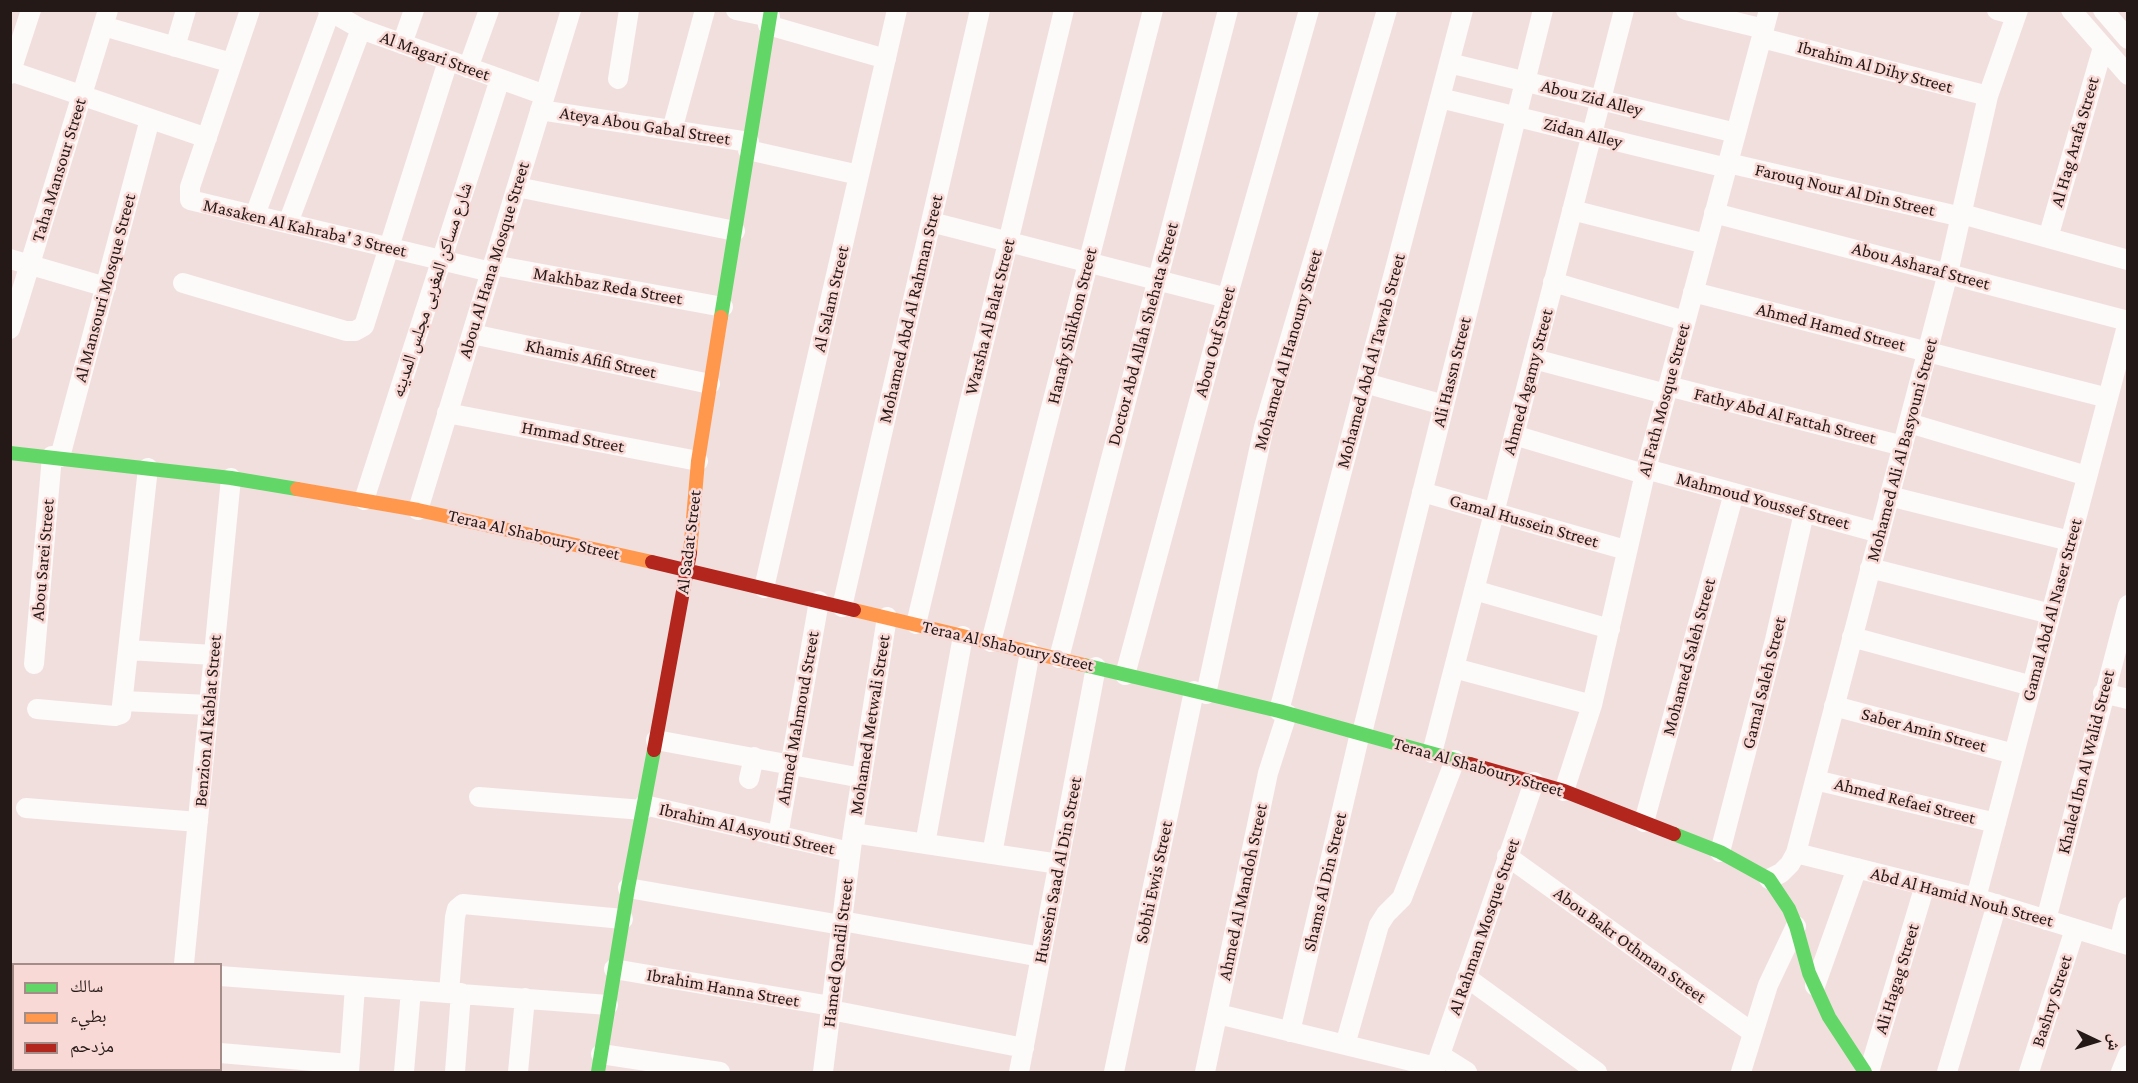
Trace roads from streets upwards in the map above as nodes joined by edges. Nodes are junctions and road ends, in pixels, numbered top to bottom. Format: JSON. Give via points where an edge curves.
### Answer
{"nodes":[{"id":1,"x":31,"y":10,"type":"edge"},
{"id":2,"x":186,"y":10,"type":"edge"},
{"id":3,"x":250,"y":10,"type":"edge"},
{"id":4,"x":414,"y":10,"type":"edge"},
{"id":5,"x":489,"y":10,"type":"edge"},
{"id":6,"x":571,"y":10,"type":"edge"},
{"id":7,"x":629,"y":10,"type":"edge"},
{"id":8,"x":705,"y":10,"type":"edge"},
{"id":9,"x":736,"y":10,"type":"edge"},
{"id":10,"x":897,"y":10,"type":"edge"},
{"id":11,"x":980,"y":10,"type":"edge"},
{"id":12,"x":1064,"y":10,"type":"edge"},
{"id":13,"x":1153,"y":10,"type":"edge"},
{"id":14,"x":1228,"y":10,"type":"edge"},
{"id":15,"x":1309,"y":10,"type":"edge"},
{"id":16,"x":1387,"y":10,"type":"edge"},
{"id":17,"x":1463,"y":10,"type":"edge"},
{"id":18,"x":1543,"y":10,"type":"edge"},
{"id":19,"x":1624,"y":10,"type":"edge"},
{"id":20,"x":1686,"y":10,"type":"edge"},
{"id":21,"x":1997,"y":10,"type":"edge"},
{"id":22,"x":2072,"y":10,"type":"edge"},
{"id":23,"x":2103,"y":10,"type":"edge"},
{"id":24,"x":335,"y":12,"type":"edge"},
{"id":25,"x":2017,"y":13,"type":"edge"},
{"id":26,"x":105,"y":18,"type":"edge"},
{"id":27,"x":770,"y":18,"type":"edge"},
{"id":28,"x":1765,"y":26,"type":"edge"},
{"id":29,"x":361,"y":29,"type":"junction"},
{"id":30,"x":2127,"y":39,"type":"edge"},
{"id":31,"x":402,"y":44,"type":"junction"},
{"id":32,"x":175,"y":47,"type":"junction"},
{"id":33,"x":2103,"y":47,"type":"junction"},
{"id":34,"x":886,"y":59,"type":"junction"},
{"id":35,"x":448,"y":61,"type":"junction"},
{"id":36,"x":232,"y":63,"type":"junction"},
{"id":37,"x":1449,"y":63,"type":"junction"},
{"id":38,"x":468,"y":68,"type":"junction"},
{"id":39,"x":11,"y":72,"type":"edge"},
{"id":40,"x":2127,"y":75,"type":"edge"},
{"id":41,"x":500,"y":79,"type":"junction"},
{"id":42,"x":618,"y":79,"type":"dead end"},
{"id":43,"x":1524,"y":82,"type":"junction"},
{"id":44,"x":82,"y":95,"type":"junction"},
{"id":45,"x":1988,"y":96,"type":"junction"},
{"id":46,"x":1440,"y":98,"type":"junction"},
{"id":47,"x":1601,"y":100,"type":"junction"},
{"id":48,"x":543,"y":103,"type":"junction"},
{"id":49,"x":1516,"y":117,"type":"junction"},
{"id":50,"x":150,"y":119,"type":"junction"},
{"id":51,"x":672,"y":130,"type":"junction"},
{"id":52,"x":1736,"y":133,"type":"junction"},
{"id":53,"x":1591,"y":135,"type":"junction"},
{"id":54,"x":207,"y":138,"type":"junction"},
{"id":55,"x":749,"y":146,"type":"junction"},
{"id":56,"x":1727,"y":165,"type":"junction"},
{"id":57,"x":859,"y":176,"type":"junction"},
{"id":58,"x":517,"y":187,"type":"junction"},
{"id":59,"x":1572,"y":210,"type":"junction"},
{"id":60,"x":1714,"y":213,"type":"junction"},
{"id":61,"x":255,"y":215,"type":"junction"},
{"id":62,"x":1962,"y":216,"type":"junction"},
{"id":63,"x":931,"y":222,"type":"junction"},
{"id":64,"x":288,"y":224,"type":"junction"},
{"id":65,"x":735,"y":231,"type":"junction"},
{"id":66,"x":2048,"y":238,"type":"junction"},
{"id":67,"x":1008,"y":242,"type":"junction"},
{"id":68,"x":1706,"y":244,"type":"junction"},
{"id":69,"x":389,"y":248,"type":"junction"},
{"id":70,"x":10,"y":259,"type":"edge"},
{"id":71,"x":442,"y":260,"type":"junction"},
{"id":72,"x":2127,"y":260,"type":"edge"},
{"id":73,"x":1089,"y":263,"type":"junction"},
{"id":74,"x":30,"y":265,"type":"junction"},
{"id":75,"x":492,"y":268,"type":"junction"},
{"id":76,"x":1948,"y":273,"type":"junction"},
{"id":77,"x":1156,"y":280,"type":"junction"},
{"id":78,"x":1553,"y":282,"type":"junction"},
{"id":79,"x":183,"y":283,"type":"dead end"},
{"id":80,"x":106,"y":287,"type":"junction"},
{"id":81,"x":1693,"y":292,"type":"junction"},
{"id":82,"x":1227,"y":298,"type":"junction"},
{"id":83,"x":723,"y":307,"type":"junction"},
{"id":84,"x":1685,"y":321,"type":"junction"},
{"id":85,"x":2127,"y":321,"type":"edge"},
{"id":86,"x":10,"y":329,"type":"edge"},
{"id":87,"x":472,"y":334,"type":"junction"},
{"id":88,"x":1928,"y":352,"type":"junction"},
{"id":89,"x":1534,"y":359,"type":"junction"},
{"id":90,"x":1365,"y":383,"type":"junction"},
{"id":91,"x":710,"y":384,"type":"junction"},
{"id":92,"x":1667,"y":390,"type":"junction"},
{"id":93,"x":2108,"y":398,"type":"junction"},
{"id":94,"x":1444,"y":405,"type":"junction"},
{"id":95,"x":447,"y":413,"type":"junction"},
{"id":96,"x":1909,"y":423,"type":"junction"},
{"id":97,"x":1514,"y":435,"type":"junction"},
{"id":98,"x":1903,"y":446,"type":"junction"},
{"id":99,"x":10,"y":453,"type":"edge"},
{"id":100,"x":56,"y":457,"type":"junction"},
{"id":101,"x":698,"y":461,"type":"junction"},
{"id":102,"x":148,"y":468,"type":"junction"},
{"id":103,"x":1645,"y":471,"type":"junction"},
{"id":104,"x":2087,"y":476,"type":"junction"},
{"id":105,"x":231,"y":478,"type":"junction"},
{"id":106,"x":1422,"y":492,"type":"junction"},
{"id":107,"x":1734,"y":493,"type":"junction"},
{"id":108,"x":1889,"y":496,"type":"junction"},
{"id":109,"x":364,"y":500,"type":"junction"},
{"id":110,"x":418,"y":510,"type":"junction"},
{"id":111,"x":1494,"y":512,"type":"junction"},
{"id":112,"x":1804,"y":513,"type":"junction"},
{"id":113,"x":1880,"y":533,"type":"junction"},
{"id":114,"x":2070,"y":541,"type":"junction"},
{"id":115,"x":1626,"y":550,"type":"junction"},
{"id":116,"x":1870,"y":568,"type":"junction"},
{"id":117,"x":688,"y":570,"type":"junction"},
{"id":118,"x":764,"y":588,"type":"junction"},
{"id":119,"x":1474,"y":590,"type":"junction"},
{"id":120,"x":819,"y":601,"type":"junction"},
{"id":121,"x":2127,"y":605,"type":"edge"},
{"id":122,"x":842,"y":607,"type":"junction"},
{"id":123,"x":2051,"y":614,"type":"junction"},
{"id":124,"x":887,"y":617,"type":"junction"},
{"id":125,"x":916,"y":624,"type":"junction"},
{"id":126,"x":1610,"y":629,"type":"junction"},
{"id":127,"x":963,"y":636,"type":"junction"},
{"id":128,"x":1852,"y":637,"type":"junction"},
{"id":129,"x":991,"y":642,"type":"junction"},
{"id":130,"x":128,"y":650,"type":"junction"},
{"id":131,"x":1030,"y":652,"type":"junction"},
{"id":132,"x":214,"y":655,"type":"junction"},
{"id":133,"x":1059,"y":658,"type":"junction"},
{"id":134,"x":34,"y":664,"type":"dead end"},
{"id":135,"x":1096,"y":667,"type":"junction"},
{"id":136,"x":1454,"y":668,"type":"junction"},
{"id":137,"x":1125,"y":675,"type":"junction"},
{"id":138,"x":2032,"y":686,"type":"junction"},
{"id":139,"x":1200,"y":692,"type":"junction"},
{"id":140,"x":2103,"y":693,"type":"junction"},
{"id":141,"x":2127,"y":699,"type":"edge"},
{"id":142,"x":123,"y":701,"type":"junction"},
{"id":143,"x":209,"y":705,"type":"junction"},
{"id":144,"x":1592,"y":705,"type":"junction"},
{"id":145,"x":1834,"y":706,"type":"junction"},
{"id":146,"x":37,"y":709,"type":"dead end"},
{"id":147,"x":1283,"y":713,"type":"junction"},
{"id":148,"x":1361,"y":733,"type":"junction"},
{"id":149,"x":656,"y":740,"type":"junction"},
{"id":150,"x":1432,"y":753,"type":"junction"},
{"id":151,"x":2014,"y":754,"type":"junction"},
{"id":152,"x":754,"y":757,"type":"junction"},
{"id":153,"x":1455,"y":760,"type":"junction"},
{"id":154,"x":791,"y":764,"type":"junction"},
{"id":155,"x":862,"y":778,"type":"junction"},
{"id":156,"x":749,"y":779,"type":"dead end"},
{"id":157,"x":1815,"y":780,"type":"junction"},
{"id":158,"x":1534,"y":782,"type":"junction"},
{"id":159,"x":1564,"y":791,"type":"junction"},
{"id":160,"x":479,"y":797,"type":"dead end"},
{"id":161,"x":26,"y":808,"type":"dead end"},
{"id":162,"x":643,"y":808,"type":"junction"},
{"id":163,"x":198,"y":822,"type":"junction"},
{"id":164,"x":1644,"y":822,"type":"junction"},
{"id":165,"x":1996,"y":823,"type":"junction"},
{"id":166,"x":778,"y":836,"type":"junction"},
{"id":167,"x":852,"y":843,"type":"junction"},
{"id":168,"x":925,"y":844,"type":"junction"},
{"id":169,"x":1720,"y":852,"type":"junction"},
{"id":170,"x":1796,"y":853,"type":"junction"},
{"id":171,"x":992,"y":854,"type":"junction"},
{"id":172,"x":1507,"y":856,"type":"junction"},
{"id":173,"x":1059,"y":864,"type":"junction"},
{"id":174,"x":1857,"y":868,"type":"junction"},
{"id":175,"x":1769,"y":879,"type":"junction"},
{"id":176,"x":1925,"y":885,"type":"junction"},
{"id":177,"x":628,"y":888,"type":"junction"},
{"id":178,"x":1976,"y":898,"type":"junction"},
{"id":179,"x":1997,"y":904,"type":"junction"},
{"id":180,"x":2127,"y":907,"type":"edge"},
{"id":181,"x":623,"y":918,"type":"junction"},
{"id":182,"x":2046,"y":920,"type":"junction"},
{"id":183,"x":842,"y":923,"type":"junction"},
{"id":184,"x":1797,"y":926,"type":"junction"},
{"id":185,"x":2075,"y":929,"type":"junction"},
{"id":186,"x":2123,"y":944,"type":"edge"},
{"id":187,"x":1041,"y":957,"type":"junction"},
{"id":188,"x":184,"y":963,"type":"edge"},
{"id":189,"x":614,"y":969,"type":"junction"},
{"id":190,"x":222,"y":976,"type":"edge"},
{"id":191,"x":1466,"y":977,"type":"junction"},
{"id":192,"x":355,"y":986,"type":"junction"},
{"id":193,"x":1815,"y":986,"type":"junction"},
{"id":194,"x":411,"y":990,"type":"junction"},
{"id":195,"x":455,"y":993,"type":"junction"},
{"id":196,"x":525,"y":998,"type":"junction"},
{"id":197,"x":608,"y":1005,"type":"junction"},
{"id":198,"x":831,"y":1008,"type":"junction"},
{"id":199,"x":1218,"y":1014,"type":"junction"},
{"id":200,"x":1290,"y":1032,"type":"junction"},
{"id":201,"x":1753,"y":1033,"type":"junction"},
{"id":202,"x":1345,"y":1045,"type":"junction"},
{"id":203,"x":1024,"y":1048,"type":"junction"},
{"id":204,"x":222,"y":1054,"type":"edge"},
{"id":205,"x":2127,"y":1054,"type":"edge"},
{"id":206,"x":600,"y":1063,"type":"edge"},
{"id":207,"x":245,"y":1064,"type":"edge"},
{"id":208,"x":1437,"y":1065,"type":"edge"},
{"id":209,"x":299,"y":1066,"type":"edge"},
{"id":210,"x":349,"y":1068,"type":"edge"},
{"id":211,"x":1858,"y":1069,"type":"edge"},
{"id":212,"x":404,"y":1070,"type":"edge"},
{"id":213,"x":455,"y":1071,"type":"edge"},
{"id":214,"x":518,"y":1072,"type":"edge"},
{"id":215,"x":720,"y":1072,"type":"edge"},
{"id":216,"x":823,"y":1072,"type":"edge"},
{"id":217,"x":1019,"y":1072,"type":"edge"},
{"id":218,"x":1114,"y":1072,"type":"edge"},
{"id":219,"x":1205,"y":1072,"type":"edge"},
{"id":220,"x":1467,"y":1072,"type":"edge"},
{"id":221,"x":1597,"y":1072,"type":"edge"},
{"id":222,"x":1741,"y":1072,"type":"edge"},
{"id":223,"x":1947,"y":1072,"type":"edge"},
{"id":224,"x":2029,"y":1072,"type":"edge"},
{"id":225,"x":2121,"y":1072,"type":"edge"}],
"edges":[{"from":1,"to":39,"type":"street"},
{"from":2,"to":32,"type":"street"},
{"from":3,"to":36,"type":"street"},
{"from":4,"to":31,"type":"street"},
{"from":5,"to":38,"type":"street"},
{"from":6,"to":48,"type":"street","name":"Abou Al Hana Mosque Street"},
{"from":7,"to":42,"type":"street"},
{"from":8,"to":51,"type":"street"},
{"from":9,"to":27,"type":"street"},
{"from":10,"to":34,"type":"street","name":"Al Salam Street"},
{"from":11,"to":63,"type":"street","name":"Mohamed Abd Al Rahman Street"},
{"from":12,"to":67,"type":"street","name":"Warsha Al Balat Street"},
{"from":13,"to":73,"type":"street","name":"Hanafy Shikhon Street"},
{"from":14,"to":77,"type":"street","name":"Doctor Abd Allah Shehata Street"},
{"from":15,"to":82,"type":"street","name":"Abou Ouf Street"},
{"from":16,"to":139,"type":"street","name":"Mohamed Al Hanouny Street","via":[[1264,427]]},
{"from":17,"to":37,"type":"street","name":"Mohamed Abd Al Tawab Street"},
{"from":18,"to":43,"type":"street","name":"Ali Hassn Street"},
{"from":19,"to":47,"type":"street","name":"Ahmed Agamy Street"},
{"from":20,"to":28,"type":"street","name":"Ibrahim Al Dihy Street"},
{"from":21,"to":25,"type":"street"},
{"from":22,"to":33,"type":"street"},
{"from":23,"to":30,"type":"street"},
{"from":24,"to":29,"type":"street","name":"Al Magari Street"},
{"from":24,"to":61,"type":"street"},
{"from":25,"to":45,"type":"street","name":"Mohamed Ali Al Basyouni Street"},
{"from":26,"to":32,"type":"street"},
{"from":26,"to":44,"type":"street","name":"Taha Mansour Street"},
{"from":27,"to":34,"type":"street"},
{"from":27,"to":55,"type":"street","name":"Al Sadat Street"},
{"from":28,"to":45,"type":"street","name":"Ibrahim Al Dihy Street"},
{"from":28,"to":52,"type":"street","name":"Al Fath Mosque Street"},
{"from":29,"to":31,"type":"street","name":"Al Magari Street"},
{"from":29,"to":64,"type":"street"},
{"from":31,"to":35,"type":"street","name":"Al Magari Street"},
{"from":32,"to":36,"type":"street"},
{"from":33,"to":40,"type":"street"},
{"from":33,"to":66,"type":"street","name":"Al Hag Arafa Street"},
{"from":34,"to":57,"type":"street","name":"Al Salam Street"},
{"from":35,"to":38,"type":"street","name":"Al Magari Street"},
{"from":35,"to":69,"type":"street"},
{"from":36,"to":54,"type":"street"},
{"from":37,"to":43,"type":"street","name":"Abou Zid Alley"},
{"from":37,"to":46,"type":"street","name":"Mohamed Abd Al Tawab Street"},
{"from":38,"to":41,"type":"street","name":"Al Magari Street"},
{"from":39,"to":44,"type":"street"},
{"from":41,"to":48,"type":"street","name":"Al Magari Street"},
{"from":41,"to":71,"type":"street","name":"شارع مساكن المغربى مجلس المدينه"},
{"from":43,"to":47,"type":"street","name":"Abou Zid Alley"},
{"from":43,"to":49,"type":"street","name":"Ali Hassn Street"},
{"from":44,"to":50,"type":"street"},
{"from":44,"to":74,"type":"street","name":"Taha Mansour Street"},
{"from":45,"to":62,"type":"street","name":"Mohamed Ali Al Basyouni Street"},
{"from":46,"to":49,"type":"street","name":"Zidan Alley"},
{"from":46,"to":90,"type":"street","name":"Mohamed Abd Al Tawab Street"},
{"from":47,"to":52,"type":"street","name":"Abou Zid Alley"},
{"from":47,"to":53,"type":"street","name":"Ahmed Agamy Street"},
{"from":48,"to":51,"type":"street","name":"Ateya Abou Gabal Street"},
{"from":48,"to":58,"type":"street","name":"Abou Al Hana Mosque Street"},
{"from":49,"to":53,"type":"street","name":"Zidan Alley"},
{"from":49,"to":94,"type":"street","name":"Ali Hassn Street"},
{"from":50,"to":54,"type":"street"},
{"from":50,"to":80,"type":"street","name":"Al Mansouri Mosque Street"},
{"from":51,"to":55,"type":"street","name":"Ateya Abou Gabal Street"},
{"from":52,"to":56,"type":"street","name":"Al Fath Mosque Street"},
{"from":53,"to":56,"type":"street","name":"Zidan Alley"},
{"from":53,"to":59,"type":"street","name":"Ahmed Agamy Street"},
{"from":54,"to":61,"type":"street","name":"Masaken Al Kahraba' 3 Street","via":[[189,191],[190,200]]},
{"from":55,"to":57,"type":"street","name":"Ateya Abou Gabal Street"},
{"from":55,"to":65,"type":"street","name":"Al Sadat Street"},
{"from":56,"to":60,"type":"street","name":"Al Fath Mosque Street"},
{"from":56,"to":62,"type":"street","name":"Farouq Nour Al Din Street"},
{"from":57,"to":118,"type":"street","name":"Al Salam Street"},
{"from":58,"to":65,"type":"street"},
{"from":58,"to":75,"type":"street","name":"Abou Al Hana Mosque Street"},
{"from":59,"to":68,"type":"street"},
{"from":59,"to":78,"type":"street","name":"Ahmed Agamy Street"},
{"from":60,"to":68,"type":"street","name":"Al Fath Mosque Street"},
{"from":60,"to":76,"type":"street","name":"Abou Asharaf Street"},
{"from":61,"to":64,"type":"street","name":"Masaken Al Kahraba' 3 Street"},
{"from":62,"to":66,"type":"street","name":"Farouq Nour Al Din Street"},
{"from":62,"to":76,"type":"street","name":"Mohamed Ali Al Basyouni Street"},
{"from":63,"to":67,"type":"street"},
{"from":63,"to":122,"type":"street","name":"Mohamed Abd Al Rahman Street"},
{"from":64,"to":69,"type":"street","name":"Masaken Al Kahraba' 3 Street"},
{"from":65,"to":83,"type":"street","name":"Al Sadat Street"},
{"from":66,"to":72,"type":"street","name":"Farouq Nour Al Din Street"},
{"from":67,"to":73,"type":"street"},
{"from":67,"to":125,"type":"street","name":"Warsha Al Balat Street"},
{"from":68,"to":81,"type":"street","name":"Al Fath Mosque Street"},
{"from":69,"to":71,"type":"street","name":"Masaken Al Kahraba' 3 Street"},
{"from":69,"to":79,"type":"street","via":[[364,326],[356,331]]},
{"from":70,"to":74,"type":"street"},
{"from":71,"to":75,"type":"street","name":"Masaken Al Kahraba' 3 Street"},
{"from":71,"to":109,"type":"street","name":"شارع مساكن المغربى مجلس المدينه"},
{"from":73,"to":77,"type":"street"},
{"from":73,"to":129,"type":"street","name":"Hanafy Shikhon Street"},
{"from":74,"to":80,"type":"street"},
{"from":74,"to":86,"type":"street","name":"Taha Mansour Street"},
{"from":75,"to":83,"type":"street","name":"Makhbaz Reda Street"},
{"from":75,"to":87,"type":"street","name":"Abou Al Hana Mosque Street"},
{"from":76,"to":85,"type":"street","name":"Abou Asharaf Street"},
{"from":76,"to":88,"type":"street","name":"Mohamed Ali Al Basyouni Street"},
{"from":77,"to":82,"type":"street"},
{"from":77,"to":133,"type":"street","name":"Doctor Abd Allah Shehata Street"},
{"from":78,"to":84,"type":"street"},
{"from":78,"to":89,"type":"street","name":"Ahmed Agamy Street"},
{"from":80,"to":100,"type":"street","name":"Al Mansouri Mosque Street"},
{"from":81,"to":84,"type":"street","name":"Al Fath Mosque Street"},
{"from":81,"to":88,"type":"street","name":"Ahmed Hamed Street"},
{"from":82,"to":137,"type":"street","name":"Abou Ouf Street"},
{"from":83,"to":91,"type":"street","name":"Al Sadat Street"},
{"from":84,"to":92,"type":"street","name":"Al Fath Mosque Street"},
{"from":85,"to":93,"type":"street","name":"Gamal Abd Al Naser Street"},
{"from":87,"to":91,"type":"street","name":"Khamis Afifi Street"},
{"from":87,"to":95,"type":"street","name":"Abou Al Hana Mosque Street"},
{"from":88,"to":93,"type":"street","name":"Ahmed Hamed Street"},
{"from":88,"to":96,"type":"street","name":"Mohamed Ali Al Basyouni Street"},
{"from":89,"to":92,"type":"street","name":"Fathy Abd Al Fattah Street"},
{"from":89,"to":97,"type":"street","name":"Ahmed Agamy Street"},
{"from":90,"to":94,"type":"street"},
{"from":90,"to":147,"type":"street","name":"Mohamed Abd Al Tawab Street"},
{"from":91,"to":101,"type":"street","name":"Al Sadat Street"},
{"from":92,"to":98,"type":"street","name":"Fathy Abd Al Fattah Street"},
{"from":92,"to":103,"type":"street","name":"Al Fath Mosque Street"},
{"from":93,"to":104,"type":"street","name":"Gamal Abd Al Naser Street"},
{"from":94,"to":106,"type":"street","name":"Ali Hassn Street"},
{"from":95,"to":101,"type":"street","name":"Hmmad Street"},
{"from":95,"to":110,"type":"street","name":"Abou Al Hana Mosque Street"},
{"from":96,"to":98,"type":"street","name":"Mohamed Ali Al Basyouni Street"},
{"from":96,"to":104,"type":"street"},
{"from":97,"to":103,"type":"street","name":"Mahmoud Youssef Street"},
{"from":97,"to":111,"type":"street","name":"Ahmed Agamy Street"},
{"from":98,"to":108,"type":"street","name":"Mohamed Ali Al Basyouni Street"},
{"from":99,"to":100,"type":"street","name":"Teraa Al Shaboury Street"},
{"from":100,"to":102,"type":"street","name":"Teraa Al Shaboury Street"},
{"from":100,"to":134,"type":"street","name":"Abou Sarei Street"},
{"from":101,"to":117,"type":"street","name":"Al Sadat Street"},
{"from":102,"to":105,"type":"street","name":"Teraa Al Shaboury Street"},
{"from":102,"to":130,"type":"street"},
{"from":103,"to":107,"type":"street","name":"Mahmoud Youssef Street"},
{"from":103,"to":115,"type":"street","name":"Al Fath Mosque Street"},
{"from":104,"to":114,"type":"street","name":"Gamal Abd Al Naser Street"},
{"from":105,"to":109,"type":"street","name":"Teraa Al Shaboury Street"},
{"from":105,"to":132,"type":"street","name":"Benzion Al Kablat Street"},
{"from":106,"to":111,"type":"street","name":"Gamal Hussein Street"},
{"from":106,"to":148,"type":"street","name":"Ali Hassn Street"},
{"from":107,"to":112,"type":"street","name":"Mahmoud Youssef Street"},
{"from":107,"to":164,"type":"street","name":"Mohamed Saleh Street"},
{"from":108,"to":113,"type":"street","name":"Mohamed Ali Al Basyouni Street"},
{"from":108,"to":114,"type":"street"},
{"from":109,"to":110,"type":"street","name":"Teraa Al Shaboury Street"},
{"from":110,"to":117,"type":"street","name":"Teraa Al Shaboury Street"},
{"from":111,"to":115,"type":"street","name":"Gamal Hussein Street"},
{"from":111,"to":119,"type":"street","name":"Ahmed Agamy Street"},
{"from":112,"to":113,"type":"street","name":"Mahmoud Youssef Street"},
{"from":112,"to":169,"type":"street","name":"Gamal Saleh Street"},
{"from":113,"to":116,"type":"street","name":"Mohamed Ali Al Basyouni Street"},
{"from":114,"to":123,"type":"street","name":"Gamal Abd Al Naser Street"},
{"from":115,"to":126,"type":"street","name":"Al Fath Mosque Street"},
{"from":116,"to":123,"type":"street"},
{"from":116,"to":128,"type":"street","name":"Mohamed Ali Al Basyouni Street"},
{"from":117,"to":118,"type":"street","name":"Teraa Al Shaboury Street"},
{"from":117,"to":149,"type":"street","name":"Al Sadat Street"},
{"from":118,"to":120,"type":"street","name":"Teraa Al Shaboury Street"},
{"from":119,"to":126,"type":"street"},
{"from":119,"to":136,"type":"street","name":"Ahmed Agamy Street"},
{"from":120,"to":122,"type":"street","name":"Teraa Al Shaboury Street"},
{"from":120,"to":154,"type":"street","name":"Ahmed Mahmoud Street"},
{"from":121,"to":140,"type":"street","name":"Khaled Ibn Al Walid Street"},
{"from":122,"to":124,"type":"street","name":"Teraa Al Shaboury Street"},
{"from":123,"to":138,"type":"street","name":"Gamal Abd Al Naser Street"},
{"from":124,"to":125,"type":"street","name":"Teraa Al Shaboury Street"},
{"from":124,"to":155,"type":"street","name":"Mohamed Metwali Street"},
{"from":125,"to":127,"type":"street","name":"Teraa Al Shaboury Street"},
{"from":126,"to":144,"type":"street","name":"Al Fath Mosque Street"},
{"from":127,"to":129,"type":"street","name":"Teraa Al Shaboury Street"},
{"from":127,"to":168,"type":"street"},
{"from":128,"to":138,"type":"street"},
{"from":128,"to":145,"type":"street","name":"Mohamed Ali Al Basyouni Street"},
{"from":129,"to":131,"type":"street","name":"Teraa Al Shaboury Street"},
{"from":130,"to":132,"type":"street"},
{"from":130,"to":142,"type":"street"},
{"from":131,"to":133,"type":"street","name":"Teraa Al Shaboury Street"},
{"from":131,"to":171,"type":"street"},
{"from":132,"to":143,"type":"street","name":"Benzion Al Kablat Street"},
{"from":133,"to":135,"type":"street","name":"Teraa Al Shaboury Street"},
{"from":135,"to":137,"type":"street","name":"Teraa Al Shaboury Street"},
{"from":135,"to":173,"type":"street","name":"Hussein Saad Al Din Street"},
{"from":136,"to":144,"type":"street"},
{"from":136,"to":150,"type":"street","name":"Ahmed Agamy Street"},
{"from":137,"to":139,"type":"street","name":"Teraa Al Shaboury Street"},
{"from":138,"to":151,"type":"street","name":"Gamal Abd Al Naser Street"},
{"from":139,"to":147,"type":"street","name":"Teraa Al Shaboury Street"},
{"from":139,"to":218,"type":"street","name":"Sobhi Ewis Street"},
{"from":140,"to":141,"type":"street"},
{"from":140,"to":182,"type":"street","name":"Khaled Ibn Al Walid Street"},
{"from":142,"to":143,"type":"street"},
{"from":142,"to":146,"type":"street","via":[[118,716]]},
{"from":143,"to":163,"type":"street","name":"Benzion Al Kablat Street"},
{"from":144,"to":159,"type":"street","name":"Al Fath Mosque Street"},
{"from":145,"to":151,"type":"street","name":"Saber Amin Street"},
{"from":145,"to":157,"type":"street","name":"Mohamed Ali Al Basyouni Street"},
{"from":147,"to":148,"type":"street","name":"Teraa Al Shaboury Street"},
{"from":147,"to":199,"type":"street","name":"Ahmed Al Mandoh Street"},
{"from":148,"to":150,"type":"street","name":"Teraa Al Shaboury Street"},
{"from":148,"to":200,"type":"street","name":"Shams Al Din Street"},
{"from":149,"to":152,"type":"street"},
{"from":149,"to":162,"type":"street","name":"Al Sadat Street"},
{"from":150,"to":153,"type":"street","name":"Teraa Al Shaboury Street"},
{"from":151,"to":165,"type":"street","name":"Gamal Abd Al Naser Street"},
{"from":152,"to":154,"type":"street"},
{"from":152,"to":156,"type":"street"},
{"from":153,"to":158,"type":"street","name":"Teraa Al Shaboury Street"},
{"from":153,"to":202,"type":"street","via":[[1402,898],[1379,925]]},
{"from":154,"to":155,"type":"street"},
{"from":154,"to":166,"type":"street","name":"Ahmed Mahmoud Street"},
{"from":155,"to":167,"type":"street","name":"Mohamed Metwali Street"},
{"from":157,"to":165,"type":"street","name":"Ahmed Refaei Street"},
{"from":157,"to":170,"type":"street","name":"Mohamed Ali Al Basyouni Street"},
{"from":158,"to":159,"type":"street","name":"Teraa Al Shaboury Street"},
{"from":158,"to":172,"type":"street","name":"Al Rahman Mosque Street"},
{"from":159,"to":164,"type":"street","name":"Teraa Al Shaboury Street"},
{"from":160,"to":162,"type":"street","name":"Ibrahim Al Asyouti Street"},
{"from":161,"to":163,"type":"street"},
{"from":162,"to":166,"type":"street","name":"Ibrahim Al Asyouti Street"},
{"from":162,"to":177,"type":"street","name":"Al Sadat Street"},
{"from":163,"to":188,"type":"street","name":"Benzion Al Kablat Street"},
{"from":164,"to":169,"type":"street","name":"Teraa Al Shaboury Street"},
{"from":165,"to":178,"type":"street","name":"Gamal Abd Al Naser Street"},
{"from":166,"to":167,"type":"street","name":"Ibrahim Al Asyouti Street"},
{"from":167,"to":168,"type":"street","name":"Ibrahim Al Asyouti Street"},
{"from":167,"to":183,"type":"street","name":"Hamed Qandil Street"},
{"from":168,"to":171,"type":"street","name":"Ibrahim Al Asyouti Street"},
{"from":169,"to":175,"type":"street","name":"Teraa Al Shaboury Street"},
{"from":170,"to":174,"type":"street","name":"Abd Al Hamid Nouh Street"},
{"from":170,"to":175,"type":"street","name":"Mohamed Ali Al Basyouni Street","via":[[1781,873]]},
{"from":171,"to":173,"type":"street","name":"Ibrahim Al Asyouti Street"},
{"from":172,"to":191,"type":"street","name":"Al Rahman Mosque Street"},
{"from":172,"to":201,"type":"street","name":"Abou Bakr Othman Street"},
{"from":173,"to":187,"type":"street","name":"Hussein Saad Al Din Street"},
{"from":174,"to":176,"type":"street","name":"Abd Al Hamid Nouh Street"},
{"from":174,"to":193,"type":"street"},
{"from":175,"to":184,"type":"street","name":"Teraa Al Shaboury Street"},
{"from":176,"to":178,"type":"street","name":"Abd Al Hamid Nouh Street"},
{"from":176,"to":211,"type":"street","name":"Ali Hagag Street"},
{"from":177,"to":181,"type":"street","name":"Al Sadat Street"},
{"from":177,"to":183,"type":"street"},
{"from":178,"to":179,"type":"street","name":"Abd Al Hamid Nouh Street"},
{"from":179,"to":182,"type":"street","name":"Abd Al Hamid Nouh Street"},
{"from":179,"to":223,"type":"street"},
{"from":180,"to":186,"type":"street"},
{"from":181,"to":189,"type":"street","name":"Al Sadat Street"},
{"from":181,"to":195,"type":"street","via":[[463,904],[457,909]]},
{"from":182,"to":185,"type":"street","name":"Abd Al Hamid Nouh Street"},
{"from":183,"to":187,"type":"street"},
{"from":183,"to":198,"type":"street","name":"Hamed Qandil Street"},
{"from":184,"to":193,"type":"street","name":"Teraa Al Shaboury Street"},
{"from":184,"to":201,"type":"street","via":[[1768,985]]},
{"from":185,"to":186,"type":"street","name":"Abd Al Hamid Nouh Street"},
{"from":185,"to":224,"type":"street","name":"Bashry Street"},
{"from":187,"to":203,"type":"street","name":"Hussein Saad Al Din Street"},
{"from":189,"to":197,"type":"street","name":"Al Sadat Street"},
{"from":189,"to":198,"type":"street","name":"Ibrahim Hanna Street"},
{"from":190,"to":192,"type":"street"},
{"from":191,"to":208,"type":"street","name":"Al Rahman Mosque Street"},
{"from":191,"to":221,"type":"street"},
{"from":192,"to":194,"type":"street"},
{"from":192,"to":210,"type":"street"},
{"from":193,"to":211,"type":"street","name":"Teraa Al Shaboury Street"},
{"from":194,"to":195,"type":"street"},
{"from":194,"to":212,"type":"street"},
{"from":195,"to":196,"type":"street"},
{"from":195,"to":213,"type":"street"},
{"from":196,"to":197,"type":"street"},
{"from":196,"to":214,"type":"street"},
{"from":197,"to":206,"type":"street","name":"Al Sadat Street"},
{"from":198,"to":203,"type":"street","name":"Ibrahim Hanna Street"},
{"from":198,"to":216,"type":"street","name":"Hamed Qandil Street"},
{"from":199,"to":200,"type":"street"},
{"from":199,"to":219,"type":"street","name":"Ahmed Al Mandoh Street"},
{"from":200,"to":202,"type":"street"},
{"from":201,"to":222,"type":"street"},
{"from":202,"to":208,"type":"street"},
{"from":203,"to":217,"type":"street","name":"Hussein Saad Al Din Street"},
{"from":204,"to":207,"type":"street"},
{"from":205,"to":225,"type":"street"},
{"from":206,"to":215,"type":"street"},
{"from":207,"to":209,"type":"street"},
{"from":208,"to":220,"type":"street"},
{"from":209,"to":210,"type":"street"}]}
